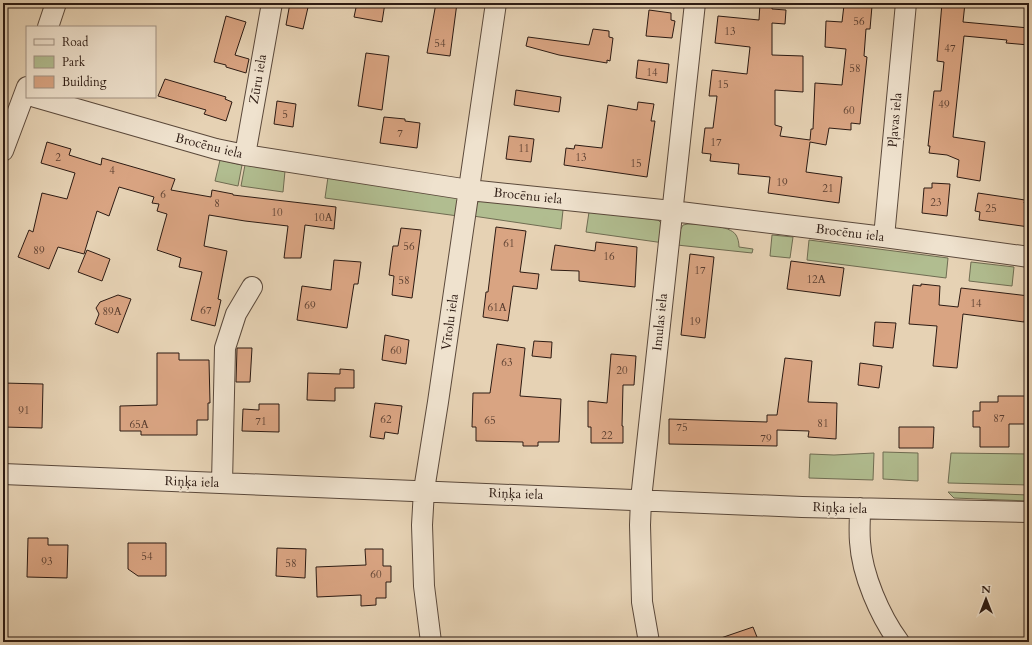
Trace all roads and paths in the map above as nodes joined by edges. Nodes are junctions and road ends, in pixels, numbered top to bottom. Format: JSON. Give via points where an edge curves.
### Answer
{"nodes":[{"id":1,"x":56,"y":3,"type":"edge"},
{"id":2,"x":272,"y":3,"type":"edge"},
{"id":3,"x":496,"y":3,"type":"edge"},
{"id":4,"x":695,"y":3,"type":"edge"},
{"id":5,"x":906,"y":3,"type":"edge"},
{"id":6,"x":48,"y":26,"type":"edge"},
{"id":7,"x":26,"y":98,"type":"edge"},
{"id":8,"x":45,"y":98,"type":"edge"},
{"id":9,"x":3,"y":151,"type":"edge"},
{"id":10,"x":244,"y":155,"type":"junction"},
{"id":11,"x":469,"y":190,"type":"junction"},
{"id":12,"x":672,"y":211,"type":"junction"},
{"id":13,"x":884,"y":237,"type":"junction"},
{"id":14,"x":1029,"y":257,"type":"edge"},
{"id":15,"x":252,"y":287,"type":"dead end"},
{"id":16,"x":3,"y":474,"type":"edge"},
{"id":17,"x":222,"y":483,"type":"junction"},
{"id":18,"x":424,"y":490,"type":"junction"},
{"id":19,"x":640,"y":499,"type":"junction"},
{"id":20,"x":860,"y":508,"type":"junction"},
{"id":21,"x":1029,"y":512,"type":"edge"},
{"id":22,"x":431,"y":642,"type":"edge"},
{"id":23,"x":649,"y":642,"type":"edge"},
{"id":24,"x":899,"y":642,"type":"edge"}],
"edges":[{"from":1,"to":6,"type":"street"},
{"from":2,"to":10,"type":"street","name":"Zūru iela"},
{"from":3,"to":11,"type":"street","name":"Vītolu iela"},
{"from":4,"to":12,"type":"street","name":"Imulas iela"},
{"from":5,"to":13,"type":"street","name":"Pļavas iela"},
{"from":7,"to":9,"type":"street"},
{"from":8,"to":10,"type":"street","name":"Brocēnu iela"},
{"from":10,"to":11,"type":"street","name":"Brocēnu iela"},
{"from":11,"to":12,"type":"street","name":"Brocēnu iela"},
{"from":11,"to":18,"type":"street","name":"Vītolu iela"},
{"from":12,"to":13,"type":"street","name":"Brocēnu iela"},
{"from":12,"to":19,"type":"street","name":"Imulas iela"},
{"from":13,"to":14,"type":"street","name":"Brocēnu iela"},
{"from":15,"to":17,"type":"street","via":[[236,314],[225,348]]},
{"from":16,"to":17,"type":"street","name":"Riņķa iela"},
{"from":17,"to":18,"type":"street","name":"Riņķa iela"},
{"from":18,"to":19,"type":"street","name":"Riņķa iela"},
{"from":18,"to":22,"type":"street","name":"Vītolu iela","via":[[424,586]]},
{"from":19,"to":20,"type":"street","name":"Riņķa iela"},
{"from":19,"to":23,"type":"street","name":"Imulas iela","via":[[642,602]]},
{"from":20,"to":21,"type":"street","name":"Riņķa iela"},
{"from":20,"to":24,"type":"street","via":[[860,544],[867,580],[889,628]]}]}
